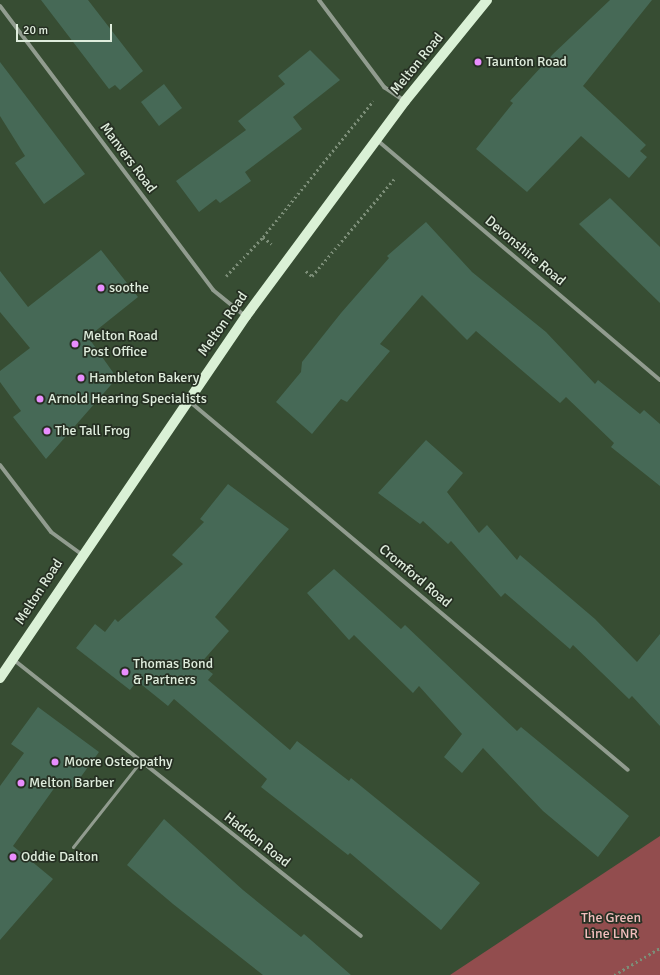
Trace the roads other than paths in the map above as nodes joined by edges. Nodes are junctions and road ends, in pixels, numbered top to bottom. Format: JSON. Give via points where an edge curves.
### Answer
{"nodes":[{"id":1,"x":319,"y":0,"type":"edge"},
{"id":2,"x":487,"y":0,"type":"edge"},
{"id":3,"x":0,"y":6,"type":"edge"},
{"id":4,"x":405,"y":101,"type":"junction"},
{"id":5,"x":377,"y":140,"type":"junction"},
{"id":6,"x":246,"y":316,"type":"junction"},
{"id":7,"x":660,"y":380,"type":"edge"},
{"id":8,"x":188,"y":400,"type":"junction"},
{"id":9,"x":0,"y":465,"type":"edge"},
{"id":10,"x":81,"y":554,"type":"junction"},
{"id":11,"x":13,"y":659,"type":"junction"},
{"id":12,"x":0,"y":678,"type":"edge"},
{"id":13,"x":140,"y":761,"type":"junction"},
{"id":14,"x":628,"y":770,"type":"dead end"},
{"id":15,"x":73,"y":847,"type":"dead end"},
{"id":16,"x":361,"y":936,"type":"dead end"}],
"edges":[{"from":1,"to":4,"type":"street","via":[[384,87]]},
{"from":2,"to":4,"type":"main road","name":"Melton Road"},
{"from":3,"to":6,"type":"street","name":"Manvers Road","via":[[213,290]]},
{"from":4,"to":5,"type":"main road","name":"Melton Road"},
{"from":5,"to":6,"type":"main road","name":"Melton Road"},
{"from":5,"to":7,"type":"street","name":"Devonshire Road"},
{"from":6,"to":8,"type":"main road","name":"Melton Road"},
{"from":8,"to":10,"type":"main road","name":"Melton Road"},
{"from":8,"to":14,"type":"street","name":"Cromford Road"},
{"from":9,"to":10,"type":"street","via":[[51,532]]},
{"from":10,"to":11,"type":"main road","name":"Melton Road"},
{"from":11,"to":12,"type":"main road","name":"Melton Road"},
{"from":11,"to":13,"type":"street","name":"Haddon Road"},
{"from":13,"to":15,"type":"lane"},
{"from":13,"to":16,"type":"street","name":"Haddon Road"}]}
